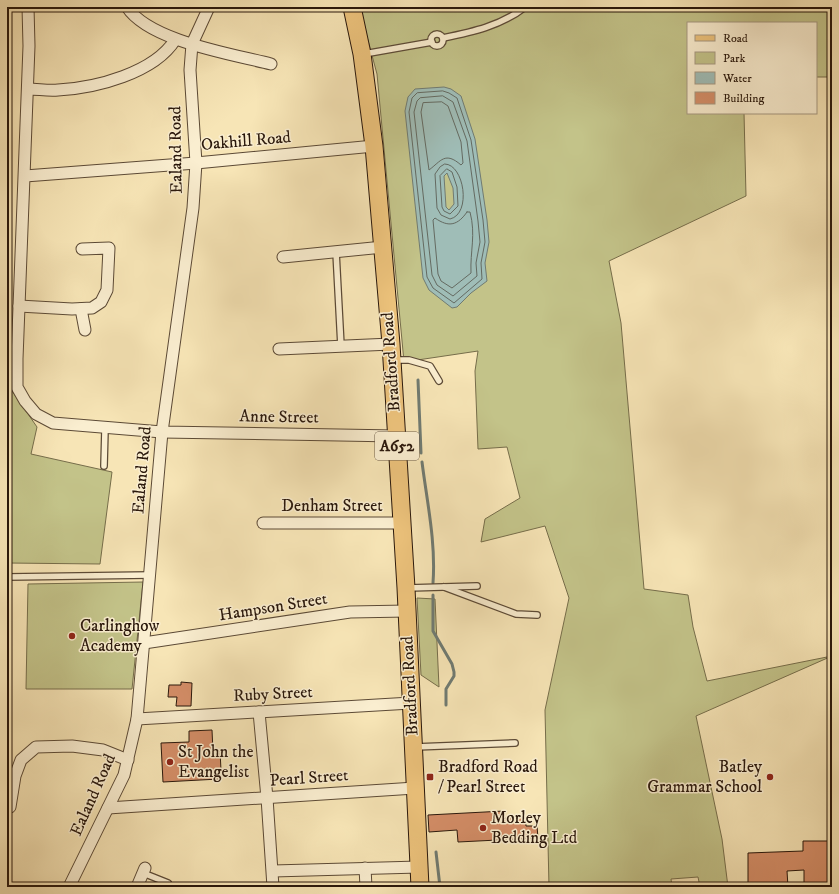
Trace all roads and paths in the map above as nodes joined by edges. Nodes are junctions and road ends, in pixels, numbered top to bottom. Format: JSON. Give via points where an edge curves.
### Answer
{"nodes":[{"id":1,"x":28,"y":7,"type":"edge"},
{"id":2,"x":127,"y":7,"type":"edge"},
{"id":3,"x":209,"y":7,"type":"edge"},
{"id":4,"x":352,"y":7,"type":"edge"},
{"id":5,"x":525,"y":7,"type":"edge"},
{"id":6,"x":175,"y":40,"type":"junction"},
{"id":7,"x":192,"y":44,"type":"junction"},
{"id":8,"x":362,"y":54,"type":"junction"},
{"id":9,"x":271,"y":64,"type":"dead end"},
{"id":10,"x":28,"y":89,"type":"junction"},
{"id":11,"x":374,"y":146,"type":"junction"},
{"id":12,"x":196,"y":163,"type":"junction"},
{"id":13,"x":25,"y":176,"type":"junction"},
{"id":14,"x":383,"y":247,"type":"junction"},
{"id":15,"x":82,"y":249,"type":"dead end"},
{"id":16,"x":336,"y":252,"type":"junction"},
{"id":17,"x":283,"y":257,"type":"dead end"},
{"id":18,"x":20,"y":306,"type":"junction"},
{"id":19,"x":81,"y":309,"type":"junction"},
{"id":20,"x":85,"y":330,"type":"dead end"},
{"id":21,"x":341,"y":346,"type":"junction"},
{"id":22,"x":279,"y":349,"type":"dead end"},
{"id":23,"x":392,"y":352,"type":"junction"},
{"id":24,"x":439,"y":381,"type":"dead end"},
{"id":25,"x":105,"y":428,"type":"junction"},
{"id":26,"x":162,"y":432,"type":"junction"},
{"id":27,"x":396,"y":436,"type":"junction"},
{"id":28,"x":104,"y":466,"type":"dead end"},
{"id":29,"x":402,"y":523,"type":"junction"},
{"id":30,"x":263,"y":524,"type":"dead end"},
{"id":31,"x":150,"y":575,"type":"junction"},
{"id":32,"x":7,"y":577,"type":"edge"},
{"id":33,"x":477,"y":586,"type":"dead end"},
{"id":34,"x":444,"y":587,"type":"junction"},
{"id":35,"x":406,"y":588,"type":"junction"},
{"id":36,"x":407,"y":611,"type":"junction"},
{"id":37,"x":537,"y":615,"type":"dead end"},
{"id":38,"x":144,"y":643,"type":"junction"},
{"id":39,"x":411,"y":703,"type":"junction"},
{"id":40,"x":259,"y":712,"type":"junction"},
{"id":41,"x":137,"y":719,"type":"junction"},
{"id":42,"x":515,"y":743,"type":"dead end"},
{"id":43,"x":413,"y":747,"type":"junction"},
{"id":44,"x":128,"y":760,"type":"junction"},
{"id":45,"x":415,"y":788,"type":"junction"},
{"id":46,"x":267,"y":798,"type":"junction"},
{"id":47,"x":10,"y":807,"type":"dead end"},
{"id":48,"x":108,"y":808,"type":"junction"},
{"id":49,"x":419,"y":867,"type":"junction"},
{"id":50,"x":366,"y":868,"type":"junction"},
{"id":51,"x":144,"y":870,"type":"joint"},
{"id":52,"x":273,"y":871,"type":"junction"},
{"id":53,"x":168,"y":883,"type":"dead end"},
{"id":54,"x":69,"y":887,"type":"edge"},
{"id":55,"x":137,"y":887,"type":"edge"},
{"id":56,"x":273,"y":887,"type":"edge"},
{"id":57,"x":366,"y":887,"type":"edge"},
{"id":58,"x":420,"y":887,"type":"edge"}],
"edges":[{"from":1,"to":10,"type":"street","name":"Anne Street"},
{"from":2,"to":6,"type":"street","via":[[152,29]]},
{"from":3,"to":7,"type":"street"},
{"from":4,"to":8,"type":"main road","name":"Bradford Road","number":"A652"},
{"from":5,"to":8,"type":"lane","via":[[513,17],[481,30],[443,38],[440,34],[434,34],[432,42]]},
{"from":6,"to":7,"type":"street"},
{"from":6,"to":10,"type":"street","via":[[168,52],[140,70],[98,84],[58,90]]},
{"from":7,"to":9,"type":"street"},
{"from":7,"to":12,"type":"street","name":"Ealand Road","via":[[190,70]]},
{"from":8,"to":11,"type":"main road","name":"Bradford Road","number":"A652"},
{"from":10,"to":13,"type":"street","name":"Anne Street"},
{"from":11,"to":12,"type":"street","name":"Oakhill Road"},
{"from":11,"to":14,"type":"main road","name":"Bradford Road","number":"A652"},
{"from":12,"to":13,"type":"street","name":"Oakhill Road"},
{"from":12,"to":26,"type":"street","name":"Ealand Road","via":[[193,208]]},
{"from":13,"to":18,"type":"street","name":"Anne Street"},
{"from":14,"to":16,"type":"street"},
{"from":14,"to":23,"type":"main road","name":"Bradford Road","number":"A652"},
{"from":15,"to":19,"type":"street","via":[[109,248],[109,261],[107,290],[101,302],[92,308]]},
{"from":16,"to":17,"type":"street"},
{"from":16,"to":21,"type":"lane"},
{"from":18,"to":19,"type":"street"},
{"from":18,"to":25,"type":"street","name":"Anne Street","via":[[17,387],[25,402],[36,414],[53,423]]},
{"from":19,"to":20,"type":"street"},
{"from":21,"to":22,"type":"street"},
{"from":21,"to":23,"type":"street"},
{"from":23,"to":24,"type":"lane","via":[[430,366]]},
{"from":23,"to":27,"type":"main road","name":"Bradford Road","number":"A652"},
{"from":25,"to":26,"type":"street","name":"Anne Street"},
{"from":25,"to":28,"type":"lane"},
{"from":26,"to":27,"type":"street","name":"Anne Street"},
{"from":26,"to":31,"type":"street","name":"Ealand Road"},
{"from":27,"to":29,"type":"main road","name":"Bradford Road","number":"A652"},
{"from":29,"to":30,"type":"street","name":"Denham Street"},
{"from":29,"to":35,"type":"main road","name":"Bradford Road","number":"A652"},
{"from":31,"to":32,"type":"lane"},
{"from":31,"to":38,"type":"street","name":"Ealand Road"},
{"from":33,"to":34,"type":"lane"},
{"from":34,"to":35,"type":"lane"},
{"from":34,"to":37,"type":"lane","via":[[516,614]]},
{"from":35,"to":36,"type":"main road","name":"Bradford Road","number":"A652"},
{"from":36,"to":38,"type":"street","name":"Hampson Street","via":[[350,612]]},
{"from":36,"to":39,"type":"main road","name":"Bradford Road","number":"A652"},
{"from":38,"to":41,"type":"street","name":"Ealand Road"},
{"from":39,"to":40,"type":"street","name":"Ruby Street"},
{"from":39,"to":43,"type":"main road","name":"Bradford Road","number":"A652"},
{"from":40,"to":41,"type":"street","name":"Ruby Street"},
{"from":40,"to":46,"type":"street"},
{"from":41,"to":44,"type":"street","name":"Ealand Road"},
{"from":42,"to":43,"type":"lane"},
{"from":43,"to":45,"type":"main road","name":"Bradford Road","number":"A652"},
{"from":44,"to":47,"type":"street","via":[[103,750],[72,746],[36,747],[21,760],[15,776]]},
{"from":44,"to":48,"type":"street","name":"Ealand Road","via":[[124,775]]},
{"from":45,"to":46,"type":"street","name":"Pearl Street"},
{"from":45,"to":49,"type":"main road","name":"Bradford Road","number":"A652"},
{"from":46,"to":48,"type":"street","name":"Pearl Street"},
{"from":46,"to":52,"type":"street"},
{"from":48,"to":54,"type":"street","name":"Ealand Road"},
{"from":49,"to":50,"type":"street"},
{"from":49,"to":58,"type":"main road","name":"Bradford Road","number":"A652"},
{"from":50,"to":52,"type":"street"},
{"from":50,"to":57,"type":"street"},
{"from":51,"to":53,"type":"lane"},
{"from":51,"to":55,"type":"street"},
{"from":52,"to":56,"type":"street"}]}
